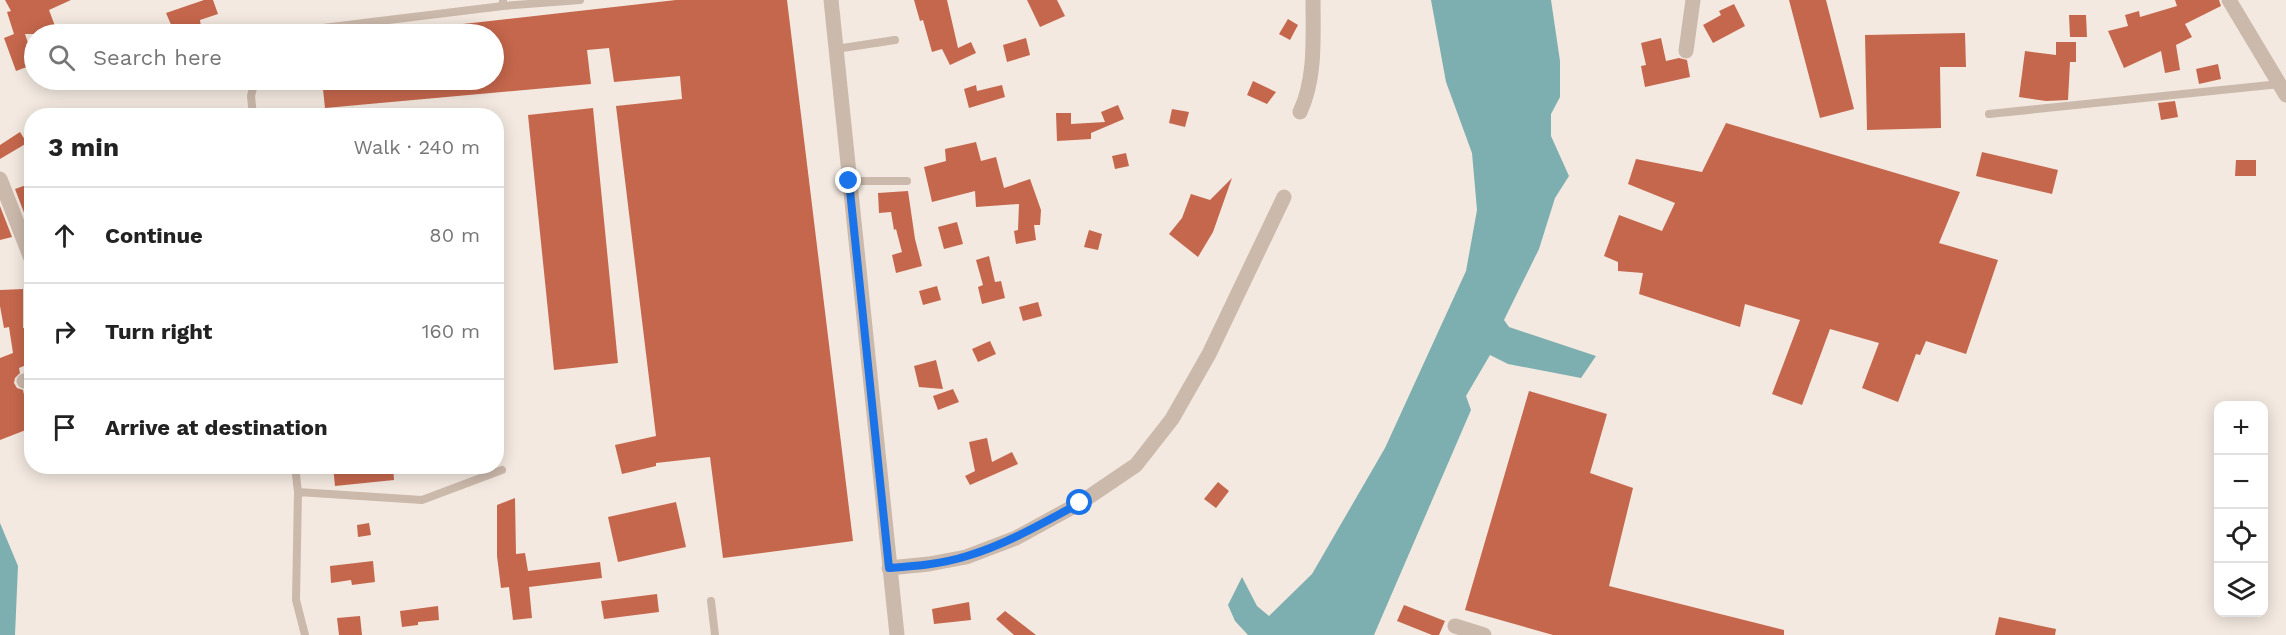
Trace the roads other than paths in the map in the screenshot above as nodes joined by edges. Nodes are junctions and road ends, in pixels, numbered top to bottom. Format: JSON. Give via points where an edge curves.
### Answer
{"nodes":[{"id":1,"x":580,"y":0,"type":"edge"},
{"id":2,"x":831,"y":0,"type":"edge"},
{"id":3,"x":1313,"y":0,"type":"edge"},
{"id":4,"x":1693,"y":0,"type":"edge"},
{"id":5,"x":2229,"y":0,"type":"edge"},
{"id":6,"x":503,"y":3,"type":"edge"},
{"id":7,"x":349,"y":24,"type":"edge"},
{"id":8,"x":895,"y":40,"type":"dead end"},
{"id":9,"x":836,"y":49,"type":"junction"},
{"id":10,"x":1686,"y":51,"type":"dead end"},
{"id":11,"x":252,"y":90,"type":"edge"},
{"id":12,"x":2283,"y":90,"type":"edge"},
{"id":13,"x":252,"y":108,"type":"edge"},
{"id":14,"x":1300,"y":112,"type":"dead end"},
{"id":15,"x":1989,"y":114,"type":"dead end"},
{"id":16,"x":0,"y":179,"type":"edge"},
{"id":17,"x":849,"y":181,"type":"junction"},
{"id":18,"x":907,"y":181,"type":"dead end"},
{"id":19,"x":1284,"y":197,"type":"dead end"},
{"id":20,"x":24,"y":240,"type":"edge"},
{"id":21,"x":296,"y":474,"type":"edge"},
{"id":22,"x":491,"y":474,"type":"edge"},
{"id":23,"x":298,"y":492,"type":"junction"},
{"id":24,"x":889,"y":568,"type":"junction"},
{"id":25,"x":711,"y":601,"type":"dead end"},
{"id":26,"x":1455,"y":626,"type":"dead end"},
{"id":27,"x":305,"y":635,"type":"edge"},
{"id":28,"x":715,"y":635,"type":"edge"},
{"id":29,"x":897,"y":635,"type":"edge"},
{"id":30,"x":1484,"y":635,"type":"edge"}],
"edges":[{"from":1,"to":6,"type":"lane"},
{"from":2,"to":9,"type":"street"},
{"from":3,"to":14,"type":"street","via":[[1314,50]]},
{"from":4,"to":10,"type":"street"},
{"from":5,"to":12,"type":"street"},
{"from":6,"to":7,"type":"lane"},
{"from":8,"to":9,"type":"lane"},
{"from":9,"to":17,"type":"street"},
{"from":11,"to":13,"type":"lane"},
{"from":12,"to":15,"type":"lane"},
{"from":16,"to":20,"type":"street"},
{"from":17,"to":18,"type":"lane"},
{"from":17,"to":24,"type":"street"},
{"from":19,"to":24,"type":"street","via":[[1173,419],[1136,465],[1080,503],[1016,538],[966,557]]},
{"from":21,"to":23,"type":"lane"},
{"from":22,"to":23,"type":"lane","via":[[422,500]]},
{"from":23,"to":27,"type":"lane","via":[[296,600]]},
{"from":24,"to":29,"type":"street"},
{"from":25,"to":28,"type":"lane"},
{"from":26,"to":30,"type":"street"}]}
